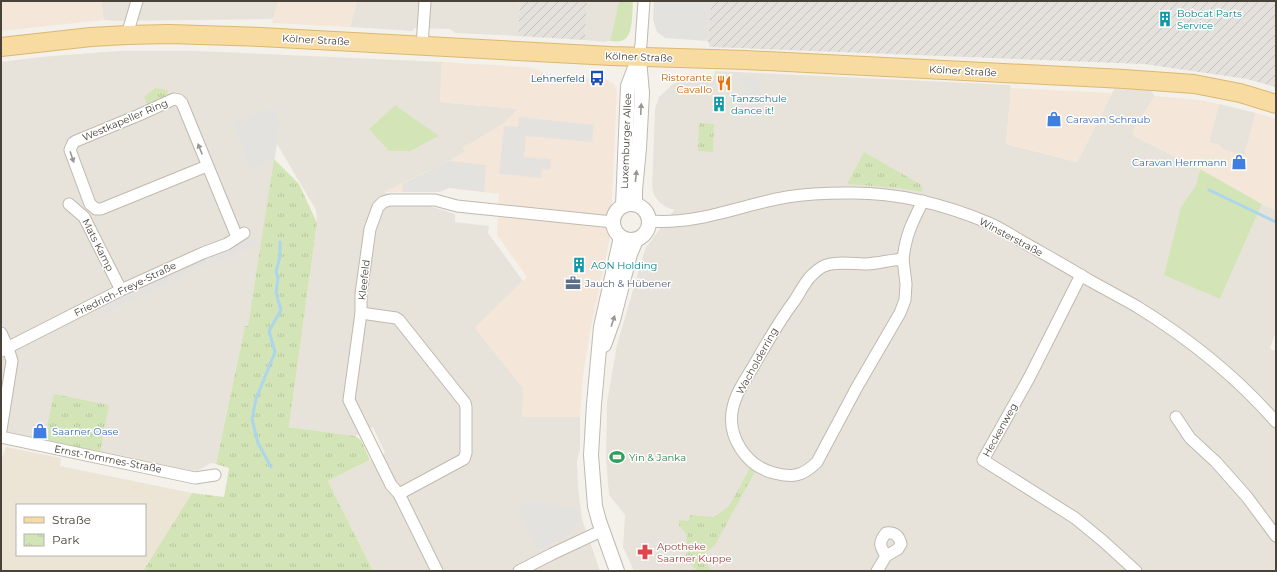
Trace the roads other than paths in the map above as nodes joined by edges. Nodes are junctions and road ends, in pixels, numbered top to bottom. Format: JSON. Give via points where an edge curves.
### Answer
{"nodes":[{"id":1,"x":137,"y":1,"type":"edge"},
{"id":2,"x":425,"y":1,"type":"edge"},
{"id":3,"x":644,"y":1,"type":"edge"},
{"id":4,"x":127,"y":35,"type":"junction"},
{"id":5,"x":422,"y":46,"type":"junction"},
{"id":6,"x":1,"y":47,"type":"edge"},
{"id":7,"x":639,"y":57,"type":"junction"},
{"id":8,"x":1276,"y":104,"type":"edge"},
{"id":9,"x":207,"y":166,"type":"junction"},
{"id":10,"x":923,"y":201,"type":"junction"},
{"id":11,"x":70,"y":204,"type":"dead end"},
{"id":12,"x":629,"y":205,"type":"junction"},
{"id":13,"x":650,"y":221,"type":"junction"},
{"id":14,"x":613,"y":222,"type":"junction"},
{"id":15,"x":240,"y":235,"type":"joint"},
{"id":16,"x":621,"y":238,"type":"junction"},
{"id":17,"x":636,"y":240,"type":"junction"},
{"id":18,"x":903,"y":259,"type":"junction"},
{"id":19,"x":1081,"y":275,"type":"junction"},
{"id":20,"x":121,"y":290,"type":"junction"},
{"id":21,"x":361,"y":313,"type":"junction"},
{"id":22,"x":1,"y":334,"type":"edge"},
{"id":23,"x":4,"y":349,"type":"edge"},
{"id":24,"x":599,"y":357,"type":"junction"},
{"id":25,"x":1176,"y":417,"type":"dead end"},
{"id":26,"x":1276,"y":422,"type":"edge"},
{"id":27,"x":1,"y":430,"type":"edge"},
{"id":28,"x":1,"y":437,"type":"edge"},
{"id":29,"x":215,"y":475,"type":"dead end"},
{"id":30,"x":399,"y":494,"type":"junction"},
{"id":31,"x":602,"y":531,"type":"junction"},
{"id":32,"x":1276,"y":536,"type":"edge"},
{"id":33,"x":886,"y":556,"type":"dead end"},
{"id":34,"x":437,"y":571,"type":"edge"},
{"id":35,"x":520,"y":571,"type":"edge"},
{"id":36,"x":617,"y":571,"type":"edge"},
{"id":37,"x":877,"y":571,"type":"edge"},
{"id":38,"x":1136,"y":571,"type":"edge"}],
"edges":[{"from":1,"to":4,"type":"street"},
{"from":2,"to":5,"type":"street"},
{"from":3,"to":7,"type":"street"},
{"from":4,"to":5,"type":"main road","name":"Kölner Straße","via":[[169,34]]},
{"from":4,"to":6,"type":"main road","name":"Kölner Straße"},
{"from":5,"to":7,"type":"main road","name":"Kölner Straße"},
{"from":7,"to":8,"type":"main road","name":"Kölner Straße","via":[[770,61],[1194,84],[1240,93]]},
{"from":7,"to":12,"type":"street","name":"Luxemburger Allee","via":[[628,86]]},
{"from":9,"to":9,"type":"street","name":"Westkapeller Ring","one_way":true,"via":[[182,103],[174,99],[76,141],[70,150],[90,204],[96,209]]},
{"from":9,"to":15,"type":"street","name":"Westkapeller Ring"},
{"from":10,"to":13,"type":"street","name":"Winsterstraße","via":[[887,194],[846,192],[789,196],[700,219]]},
{"from":10,"to":18,"type":"street","name":"Wacholderring","via":[[909,228]]},
{"from":10,"to":19,"type":"street","name":"Winsterstraße","via":[[991,224]]},
{"from":11,"to":20,"type":"street","name":"Mats Kamp","via":[[84,216]]},
{"from":12,"to":13,"type":"street","via":[[645,210]]},
{"from":12,"to":14,"type":"street","name":"Luxemburger Allee","via":[[615,214]]},
{"from":13,"to":17,"type":"street","via":[[646,233]]},
{"from":14,"to":16,"type":"street"},
{"from":14,"to":21,"type":"street","name":"Kleefeld","via":[[457,206],[436,200],[383,202],[378,207],[370,229],[361,294]]},
{"from":15,"to":20,"type":"street","name":"Friedrich-Freye-Straße","via":[[227,244]]},
{"from":16,"to":17,"type":"street"},
{"from":16,"to":24,"type":"street","via":[[600,327]]},
{"from":24,"to":17,"type":"street","one_way":true,"via":[[614,320],[630,254]]},
{"from":18,"to":18,"type":"street","name":"Wacholderring","via":[[867,264],[831,264],[810,277],[775,328],[737,394],[732,408],[732,425],[736,441],[743,454],[755,464],[787,476],[800,475],[817,462],[900,314],[905,300],[906,284]]},
{"from":19,"to":26,"type":"street","name":"Winsterstraße","via":[[1136,306],[1192,344],[1244,388]]},
{"from":19,"to":38,"type":"street","name":"Heckenweg","via":[[1029,378],[983,460],[1075,518]]},
{"from":20,"to":23,"type":"street","name":"Friedrich-Freye-Straße"},
{"from":21,"to":30,"type":"street","name":"Kleefeld","via":[[350,403],[391,485]]},
{"from":21,"to":30,"type":"street","via":[[399,320],[466,407],[464,459]]},
{"from":22,"to":23,"type":"street"},
{"from":23,"to":27,"type":"street","via":[[12,361]]},
{"from":24,"to":31,"type":"street","via":[[591,455],[595,506]]},
{"from":25,"to":32,"type":"street","via":[[1190,438],[1216,462],[1247,497]]},
{"from":28,"to":29,"type":"street","name":"Ernst-Tommes-Straße","via":[[195,478]]},
{"from":30,"to":34,"type":"street","name":"Kleefeld"},
{"from":31,"to":35,"type":"street"},
{"from":31,"to":36,"type":"street"},
{"from":33,"to":37,"type":"street"}]}
